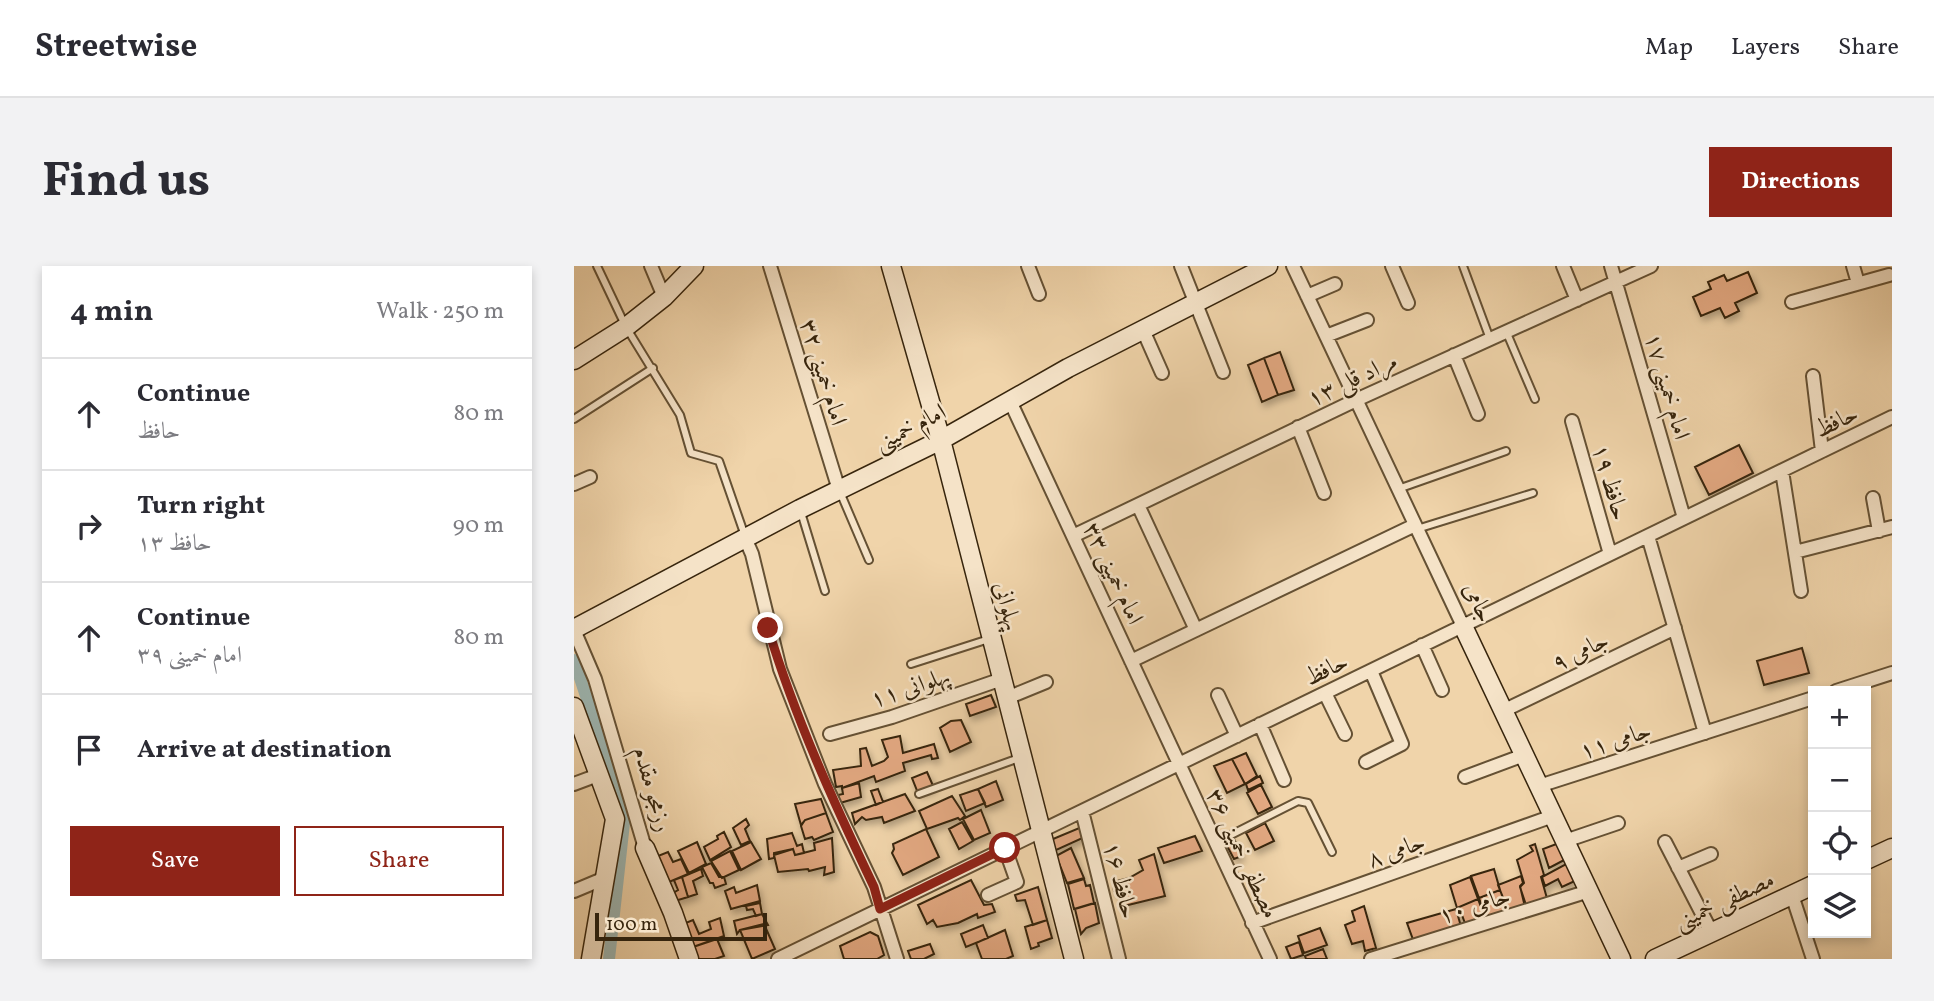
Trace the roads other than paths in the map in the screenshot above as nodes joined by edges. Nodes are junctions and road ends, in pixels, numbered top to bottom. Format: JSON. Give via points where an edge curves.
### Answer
{"nodes":[{"id":1,"x":597,"y":266,"type":"edge"},
{"id":2,"x":652,"y":266,"type":"edge"},
{"id":3,"x":694,"y":266,"type":"edge"},
{"id":4,"x":770,"y":266,"type":"edge"},
{"id":5,"x":891,"y":266,"type":"edge"},
{"id":6,"x":1028,"y":266,"type":"edge"},
{"id":7,"x":1181,"y":266,"type":"edge"},
{"id":8,"x":1268,"y":266,"type":"edge"},
{"id":9,"x":1293,"y":266,"type":"edge"},
{"id":10,"x":1392,"y":266,"type":"edge"},
{"id":11,"x":1464,"y":266,"type":"edge"},
{"id":12,"x":1563,"y":266,"type":"edge"},
{"id":13,"x":1611,"y":266,"type":"edge"},
{"id":14,"x":1651,"y":266,"type":"edge"},
{"id":15,"x":1853,"y":266,"type":"edge"},
{"id":16,"x":1889,"y":275,"type":"dead end"},
{"id":17,"x":1616,"y":282,"type":"junction"},
{"id":18,"x":1858,"y":283,"type":"junction"},
{"id":19,"x":1335,"y":285,"type":"dead end"},
{"id":20,"x":1039,"y":294,"type":"dead end"},
{"id":21,"x":1307,"y":296,"type":"junction"},
{"id":22,"x":664,"y":297,"type":"junction"},
{"id":23,"x":1577,"y":300,"type":"junction"},
{"id":24,"x":1196,"y":302,"type":"junction"},
{"id":25,"x":1792,"y":302,"type":"dead end"},
{"id":26,"x":1408,"y":303,"type":"dead end"},
{"id":27,"x":1367,"y":320,"type":"dead end"},
{"id":28,"x":626,"y":327,"type":"junction"},
{"id":29,"x":1143,"y":330,"type":"junction"},
{"id":30,"x":1506,"y":331,"type":"junction"},
{"id":31,"x":1326,"y":336,"type":"junction"},
{"id":32,"x":1490,"y":339,"type":"junction"},
{"id":33,"x":1454,"y":355,"type":"junction"},
{"id":34,"x":574,"y":359,"type":"edge"},
{"id":35,"x":653,"y":368,"type":"junction"},
{"id":36,"x":1223,"y":372,"type":"dead end"},
{"id":37,"x":1162,"y":373,"type":"dead end"},
{"id":38,"x":1813,"y":376,"type":"dead end"},
{"id":39,"x":1535,"y":399,"type":"dead end"},
{"id":40,"x":1356,"y":400,"type":"junction"},
{"id":41,"x":1010,"y":401,"type":"junction"},
{"id":42,"x":1478,"y":414,"type":"dead end"},
{"id":43,"x":1892,"y":417,"type":"edge"},
{"id":44,"x":574,"y":419,"type":"edge"},
{"id":45,"x":1572,"y":421,"type":"dead end"},
{"id":46,"x":1298,"y":428,"type":"junction"},
{"id":47,"x":941,"y":440,"type":"junction"},
{"id":48,"x":1506,"y":451,"type":"dead end"},
{"id":49,"x":1822,"y":451,"type":"junction"},
{"id":50,"x":1782,"y":471,"type":"junction"},
{"id":51,"x":590,"y":477,"type":"dead end"},
{"id":52,"x":574,"y":484,"type":"edge"},
{"id":53,"x":1398,"y":489,"type":"junction"},
{"id":54,"x":839,"y":490,"type":"junction"},
{"id":55,"x":1533,"y":493,"type":"dead end"},
{"id":56,"x":1324,"y":494,"type":"dead end"},
{"id":57,"x":1873,"y":498,"type":"dead end"},
{"id":58,"x":1138,"y":505,"type":"junction"},
{"id":59,"x":800,"y":509,"type":"junction"},
{"id":60,"x":1684,"y":519,"type":"junction"},
{"id":61,"x":1416,"y":527,"type":"junction"},
{"id":62,"x":1892,"y":527,"type":"edge"},
{"id":63,"x":1879,"y":531,"type":"junction"},
{"id":64,"x":1073,"y":536,"type":"junction"},
{"id":65,"x":1648,"y":536,"type":"junction"},
{"id":66,"x":745,"y":538,"type":"junction"},
{"id":67,"x":1795,"y":552,"type":"junction"},
{"id":68,"x":1610,"y":554,"type":"junction"},
{"id":69,"x":869,"y":560,"type":"dead end"},
{"id":70,"x":825,"y":591,"type":"dead end"},
{"id":71,"x":1801,"y":591,"type":"dead end"},
{"id":72,"x":1463,"y":626,"type":"junction"},
{"id":73,"x":1675,"y":628,"type":"junction"},
{"id":74,"x":574,"y":629,"type":"edge"},
{"id":75,"x":1196,"y":630,"type":"junction"},
{"id":76,"x":991,"y":638,"type":"junction"},
{"id":77,"x":1423,"y":645,"type":"junction"},
{"id":78,"x":1131,"y":661,"type":"junction"},
{"id":79,"x":911,"y":664,"type":"dead end"},
{"id":80,"x":1371,"y":671,"type":"junction"},
{"id":81,"x":1892,"y":673,"type":"edge"},
{"id":82,"x":1002,"y":679,"type":"junction"},
{"id":83,"x":1046,"y":682,"type":"dead end"},
{"id":84,"x":1852,"y":686,"type":"edge"},
{"id":85,"x":1442,"y":690,"type":"dead end"},
{"id":86,"x":1325,"y":693,"type":"junction"},
{"id":87,"x":1218,"y":695,"type":"dead end"},
{"id":88,"x":1007,"y":698,"type":"junction"},
{"id":89,"x":1808,"y":700,"type":"edge"},
{"id":90,"x":574,"y":707,"type":"edge"},
{"id":91,"x":1503,"y":711,"type":"junction"},
{"id":92,"x":1260,"y":724,"type":"junction"},
{"id":93,"x":830,"y":733,"type":"dead end"},
{"id":94,"x":1705,"y":733,"type":"junction"},
{"id":95,"x":1345,"y":734,"type":"dead end"},
{"id":96,"x":1237,"y":736,"type":"junction"},
{"id":97,"x":1524,"y":755,"type":"junction"},
{"id":98,"x":1022,"y":757,"type":"junction"},
{"id":99,"x":1366,"y":762,"type":"dead end"},
{"id":100,"x":1179,"y":764,"type":"junction"},
{"id":101,"x":598,"y":775,"type":"junction"},
{"id":102,"x":1465,"y":777,"type":"dead end"},
{"id":103,"x":1284,"y":780,"type":"dead end"},
{"id":104,"x":574,"y":784,"type":"edge"},
{"id":105,"x":1539,"y":786,"type":"junction"},
{"id":106,"x":919,"y":794,"type":"dead end"},
{"id":107,"x":1082,"y":811,"type":"junction"},
{"id":108,"x":1553,"y":816,"type":"junction"},
{"id":109,"x":1618,"y":823,"type":"dead end"},
{"id":110,"x":1041,"y":831,"type":"junction"},
{"id":111,"x":1565,"y":841,"type":"junction"},
{"id":112,"x":1665,"y":842,"type":"dead end"},
{"id":113,"x":1215,"y":843,"type":"junction"},
{"id":114,"x":645,"y":848,"type":"joint"},
{"id":115,"x":1005,"y":848,"type":"junction"},
{"id":116,"x":1892,"y":848,"type":"edge"},
{"id":117,"x":1332,"y":852,"type":"dead end"},
{"id":118,"x":1711,"y":854,"type":"dead end"},
{"id":119,"x":1871,"y":858,"type":"edge"},
{"id":120,"x":1678,"y":868,"type":"junction"},
{"id":121,"x":605,"y":878,"type":"junction"},
{"id":122,"x":1808,"y":887,"type":"edge"},
{"id":123,"x":574,"y":891,"type":"edge"},
{"id":124,"x":1589,"y":891,"type":"junction"},
{"id":125,"x":988,"y":895,"type":"dead end"},
{"id":126,"x":1792,"y":895,"type":"junction"},
{"id":127,"x":880,"y":909,"type":"junction"},
{"id":128,"x":1252,"y":923,"type":"junction"},
{"id":129,"x":1712,"y":933,"type":"junction"},
{"id":130,"x":1115,"y":958,"type":"edge"},
{"id":131,"x":590,"y":959,"type":"edge"},
{"id":132,"x":689,"y":959,"type":"edge"},
{"id":133,"x":778,"y":959,"type":"edge"},
{"id":134,"x":897,"y":959,"type":"edge"},
{"id":135,"x":1074,"y":959,"type":"edge"},
{"id":136,"x":1269,"y":959,"type":"edge"},
{"id":137,"x":1371,"y":959,"type":"edge"},
{"id":138,"x":1621,"y":959,"type":"edge"},
{"id":139,"x":1655,"y":959,"type":"edge"},
{"id":140,"x":1813,"y":959,"type":"edge"}],
"edges":[{"from":1,"to":28,"type":"lane"},
{"from":2,"to":22,"type":"street"},
{"from":3,"to":22,"type":"street"},
{"from":4,"to":54,"type":"street","name":"امام خمینی ۳۲"},
{"from":5,"to":47,"type":"street","name":"پهلوانی"},
{"from":6,"to":20,"type":"street"},
{"from":7,"to":24,"type":"street"},
{"from":8,"to":24,"type":"street","name":"امام خمینی"},
{"from":9,"to":21,"type":"street","name":"جامی"},
{"from":10,"to":26,"type":"street"},
{"from":11,"to":32,"type":"lane"},
{"from":12,"to":23,"type":"street"},
{"from":13,"to":17,"type":"street","name":"امام خمینی ۱۷"},
{"from":14,"to":17,"type":"street","name":"مراد قلی ۱۳"},
{"from":15,"to":18,"type":"street"},
{"from":16,"to":18,"type":"street"},
{"from":17,"to":23,"type":"street","name":"مراد قلی ۱۳"},
{"from":17,"to":60,"type":"street","name":"امام خمینی ۱۷"},
{"from":18,"to":25,"type":"street"},
{"from":19,"to":21,"type":"street"},
{"from":21,"to":31,"type":"street","name":"جامی"},
{"from":22,"to":28,"type":"street"},
{"from":23,"to":30,"type":"street","name":"مراد قلی ۱۳"},
{"from":24,"to":29,"type":"street","name":"امام خمینی"},
{"from":24,"to":36,"type":"street"},
{"from":27,"to":31,"type":"street"},
{"from":28,"to":34,"type":"street"},
{"from":28,"to":35,"type":"lane"},
{"from":29,"to":37,"type":"street"},
{"from":29,"to":41,"type":"street","name":"امام خمینی"},
{"from":30,"to":32,"type":"street","name":"مراد قلی ۱۳"},
{"from":30,"to":39,"type":"lane"},
{"from":31,"to":40,"type":"street","name":"جامی"},
{"from":32,"to":33,"type":"street","name":"مراد قلی ۱۳"},
{"from":33,"to":40,"type":"street","name":"مراد قلی ۱۳"},
{"from":33,"to":42,"type":"street"},
{"from":35,"to":44,"type":"lane"},
{"from":35,"to":66,"type":"lane","via":[[680,415],[691,453],[719,461]]},
{"from":38,"to":49,"type":"street"},
{"from":40,"to":46,"type":"street","name":"مراد قلی ۱۳"},
{"from":40,"to":53,"type":"street","name":"جامی"},
{"from":41,"to":47,"type":"street","name":"امام خمینی"},
{"from":41,"to":64,"type":"street","name":"امام خمینی ۳۳"},
{"from":43,"to":49,"type":"street","name":"حافظ"},
{"from":45,"to":68,"type":"street","name":"حافظ ۱۹"},
{"from":46,"to":56,"type":"street"},
{"from":46,"to":58,"type":"street","name":"مراد قلی ۱۳"},
{"from":47,"to":54,"type":"street","name":"امام خمینی"},
{"from":47,"to":76,"type":"street","name":"پهلوانی"},
{"from":48,"to":53,"type":"lane"},
{"from":49,"to":50,"type":"street","name":"حافظ"},
{"from":50,"to":60,"type":"street","name":"حافظ"},
{"from":50,"to":67,"type":"street"},
{"from":51,"to":52,"type":"street"},
{"from":53,"to":61,"type":"street","name":"جامی"},
{"from":54,"to":59,"type":"street","name":"امام خمینی"},
{"from":54,"to":69,"type":"lane"},
{"from":55,"to":61,"type":"lane"},
{"from":57,"to":63,"type":"street"},
{"from":58,"to":64,"type":"street","name":"مراد قلی ۱۳"},
{"from":58,"to":75,"type":"street"},
{"from":59,"to":66,"type":"street","name":"امام خمینی"},
{"from":59,"to":70,"type":"lane"},
{"from":60,"to":65,"type":"street","name":"حافظ"},
{"from":61,"to":72,"type":"street","name":"جامی"},
{"from":61,"to":75,"type":"street"},
{"from":62,"to":63,"type":"street"},
{"from":63,"to":67,"type":"street"},
{"from":64,"to":78,"type":"street","name":"امام خمینی ۳۳"},
{"from":65,"to":68,"type":"street","name":"حافظ"},
{"from":65,"to":73,"type":"street"},
{"from":66,"to":74,"type":"street","name":"امام خمینی"},
{"from":66,"to":127,"type":"street","via":[[780,669]]},
{"from":67,"to":71,"type":"street"},
{"from":68,"to":72,"type":"street","name":"حافظ"},
{"from":72,"to":77,"type":"street","name":"حافظ"},
{"from":72,"to":91,"type":"street","name":"جامی"},
{"from":73,"to":91,"type":"street","name":"جامی ۹"},
{"from":73,"to":94,"type":"street"},
{"from":74,"to":114,"type":"street","name":"رزمجو مقدم","via":[[595,679]]},
{"from":75,"to":78,"type":"street"},
{"from":76,"to":79,"type":"lane"},
{"from":76,"to":82,"type":"street","name":"پهلوانی"},
{"from":77,"to":80,"type":"street","name":"حافظ"},
{"from":77,"to":85,"type":"street"},
{"from":78,"to":100,"type":"street","name":"امام خمینی ۳۳"},
{"from":80,"to":86,"type":"street","name":"حافظ"},
{"from":80,"to":99,"type":"street","via":[[1402,744]]},
{"from":81,"to":84,"type":"street"},
{"from":82,"to":88,"type":"street","name":"پهلوانی"},
{"from":82,"to":93,"type":"street","name":"پهلوانی ۱۱"},
{"from":83,"to":88,"type":"street"},
{"from":86,"to":92,"type":"street","name":"حافظ"},
{"from":86,"to":95,"type":"street"},
{"from":87,"to":96,"type":"street"},
{"from":88,"to":98,"type":"street","name":"پهلوانی"},
{"from":89,"to":94,"type":"street","name":"جامی ۱۱"},
{"from":90,"to":101,"type":"street","name":"رزمجو مقدم"},
{"from":91,"to":97,"type":"street","name":"جامی"},
{"from":92,"to":96,"type":"street","name":"حافظ"},
{"from":92,"to":103,"type":"street"},
{"from":94,"to":105,"type":"street","name":"جامی ۱۱"},
{"from":96,"to":100,"type":"street","name":"حافظ"},
{"from":97,"to":102,"type":"street"},
{"from":97,"to":105,"type":"street","name":"جامی"},
{"from":98,"to":106,"type":"lane"},
{"from":98,"to":110,"type":"street","name":"پهلوانی"},
{"from":100,"to":107,"type":"street","name":"حافظ"},
{"from":100,"to":113,"type":"street","name":"مصطفی خمینی ۳۶"},
{"from":101,"to":104,"type":"street"},
{"from":101,"to":121,"type":"street","name":"رزمجو مقدم","via":[[615,819]]},
{"from":105,"to":108,"type":"street","name":"جامی"},
{"from":107,"to":110,"type":"street","name":"حافظ"},
{"from":107,"to":130,"type":"street","name":"حافظ ۱۶"},
{"from":108,"to":111,"type":"street","name":"جامی"},
{"from":108,"to":128,"type":"street","name":"جامی ۸"},
{"from":109,"to":111,"type":"street"},
{"from":110,"to":115,"type":"street","name":"حافظ"},
{"from":110,"to":135,"type":"street","name":"پهلوانی"},
{"from":111,"to":124,"type":"street","name":"جامی"},
{"from":112,"to":120,"type":"street"},
{"from":113,"to":117,"type":"lane","via":[[1304,801]]},
{"from":113,"to":128,"type":"street","name":"مصطفی خمینی ۳۶"},
{"from":114,"to":132,"type":"street","name":"رزمجو مقدم"},
{"from":115,"to":125,"type":"street","via":[[1017,882]]},
{"from":115,"to":127,"type":"street","name":"حافظ"},
{"from":116,"to":119,"type":"street"},
{"from":118,"to":120,"type":"street"},
{"from":120,"to":129,"type":"street"},
{"from":121,"to":123,"type":"street"},
{"from":121,"to":131,"type":"street","name":"رزمجو مقدم"},
{"from":122,"to":126,"type":"street","name":"مصطفی خمینی"},
{"from":124,"to":137,"type":"street","name":"جامی ۱۰"},
{"from":124,"to":138,"type":"street","name":"جامی"},
{"from":126,"to":129,"type":"street","name":"مصطفی خمینی"},
{"from":126,"to":140,"type":"street"},
{"from":127,"to":133,"type":"street","name":"حافظ"},
{"from":127,"to":134,"type":"street"},
{"from":128,"to":136,"type":"street","name":"مصطفی خمینی ۳۶"},
{"from":129,"to":139,"type":"street","name":"مصطفی خمینی"}]}
